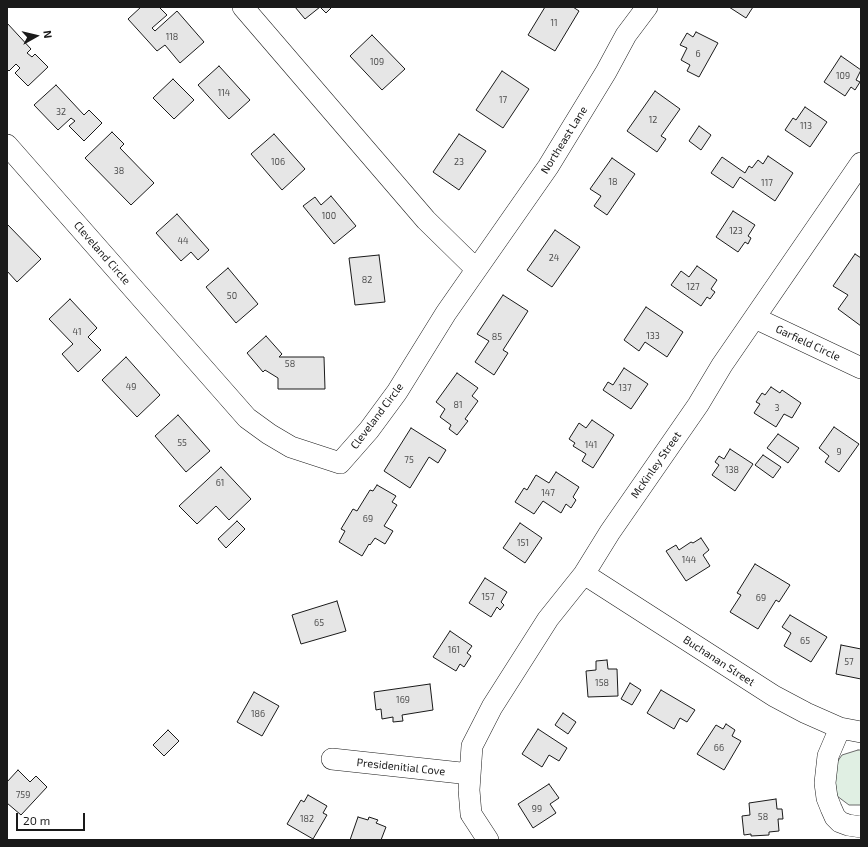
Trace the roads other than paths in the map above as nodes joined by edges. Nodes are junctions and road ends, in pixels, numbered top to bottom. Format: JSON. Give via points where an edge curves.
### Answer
{"nodes":[{"id":1,"x":243,"y":7,"type":"edge"},
{"id":2,"x":647,"y":7,"type":"edge"},
{"id":3,"x":7,"y":145,"type":"edge"},
{"id":4,"x":861,"y":163,"type":"edge"},
{"id":5,"x":476,"y":269,"type":"junction"},
{"id":6,"x":755,"y":318,"type":"junction"},
{"id":7,"x":861,"y":368,"type":"edge"},
{"id":8,"x":584,"y":574,"type":"junction"},
{"id":9,"x":840,"y":728,"type":"junction"},
{"id":10,"x":861,"y":732,"type":"edge"},
{"id":11,"x":332,"y":759,"type":"dead end"},
{"id":12,"x":470,"y":774,"type":"junction"},
{"id":13,"x":861,"y":827,"type":"edge"},
{"id":14,"x":488,"y":840,"type":"edge"}],
"edges":[{"from":1,"to":5,"type":"street","via":[[426,220]]},
{"from":2,"to":5,"type":"street","name":"Northeast Lane","via":[[626,35],[548,167]]},
{"from":3,"to":5,"type":"street","name":"Cleveland Circle","via":[[247,418],[291,447],[340,463],[397,392]]},
{"from":4,"to":6,"type":"street","name":"McKinley Street"},
{"from":6,"to":7,"type":"street","name":"Garfield Circle"},
{"from":6,"to":8,"type":"street","name":"McKinley Street"},
{"from":8,"to":9,"type":"street","name":"Buchanan Street","via":[[774,696]]},
{"from":8,"to":12,"type":"street","name":"McKinley Street","via":[[548,619],[492,707],[472,746]]},
{"from":9,"to":10,"type":"street","name":"Buchanan Street"},
{"from":9,"to":13,"type":"street","via":[[828,756],[825,783],[827,798],[840,822]]},
{"from":11,"to":12,"type":"street","name":"Presidenitial Cove"},
{"from":12,"to":14,"type":"street","name":"McKinley Street","via":[[471,814]]}]}
